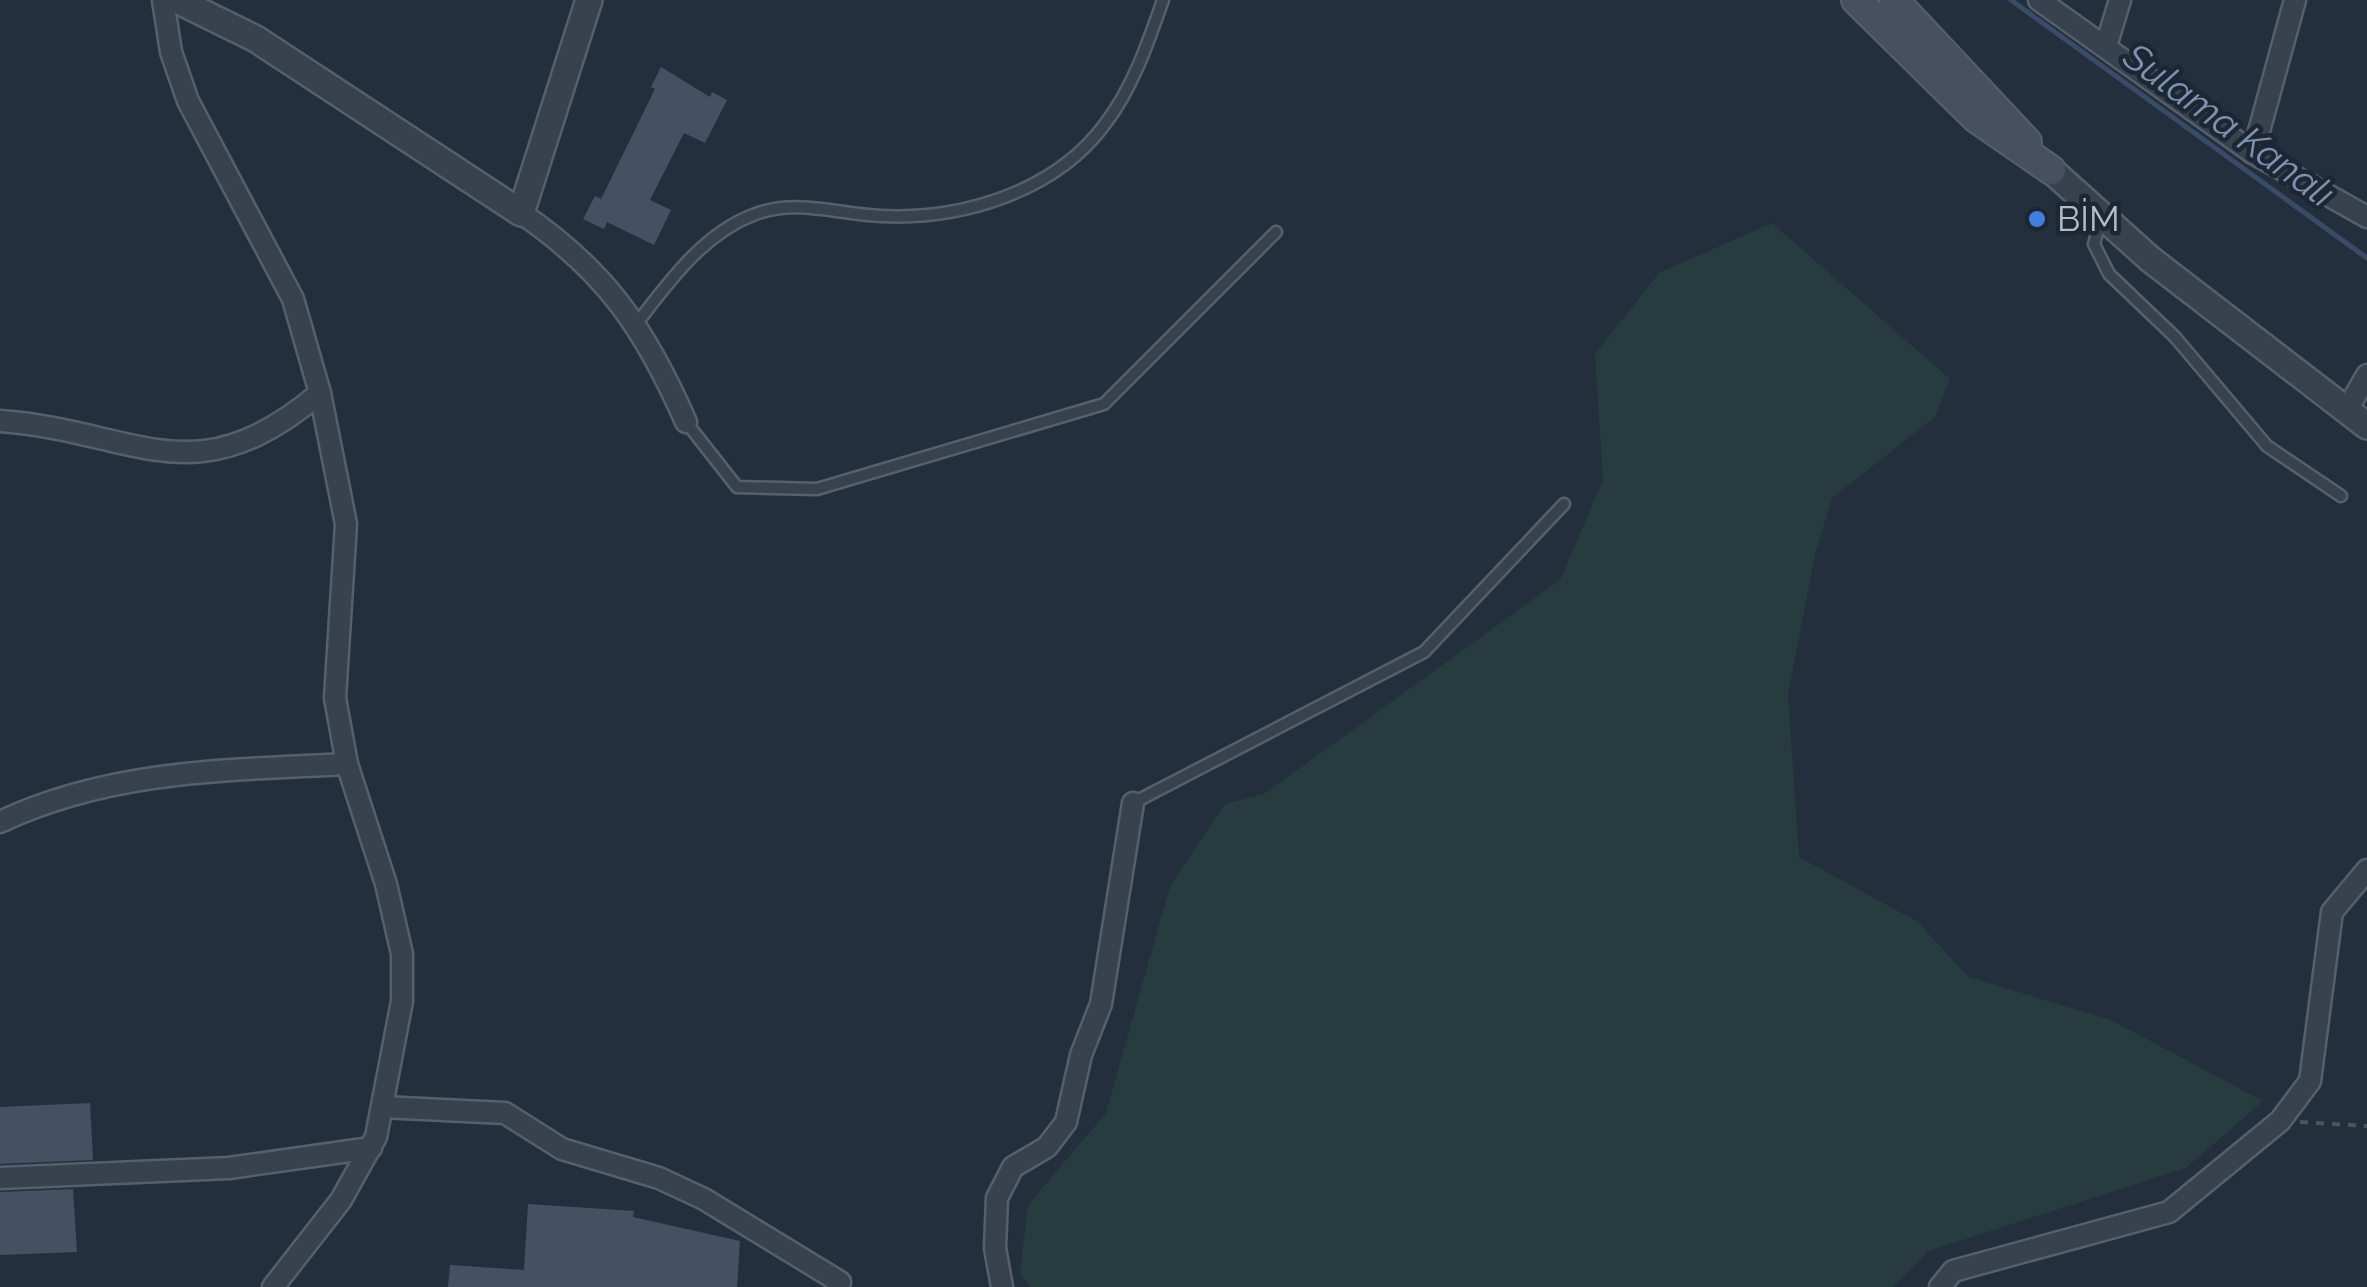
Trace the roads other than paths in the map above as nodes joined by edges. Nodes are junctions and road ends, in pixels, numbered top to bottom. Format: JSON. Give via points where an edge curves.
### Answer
{"nodes":[{"id":1,"x":163,"y":0,"type":"edge"},
{"id":2,"x":178,"y":0,"type":"edge"},
{"id":3,"x":589,"y":0,"type":"edge"},
{"id":4,"x":1163,"y":0,"type":"edge"},
{"id":5,"x":1856,"y":0,"type":"edge"},
{"id":6,"x":1894,"y":0,"type":"edge"},
{"id":7,"x":2039,"y":0,"type":"edge"},
{"id":8,"x":2120,"y":0,"type":"edge"},
{"id":9,"x":2295,"y":0,"type":"edge"},
{"id":10,"x":2106,"y":46,"type":"junction"},
{"id":11,"x":2253,"y":153,"type":"junction"},
{"id":12,"x":2051,"y":170,"type":"junction"},
{"id":13,"x":521,"y":213,"type":"junction"},
{"id":14,"x":2102,"y":216,"type":"junction"},
{"id":15,"x":2367,"y":217,"type":"edge"},
{"id":16,"x":1276,"y":232,"type":"dead end"},
{"id":17,"x":638,"y":323,"type":"junction"},
{"id":18,"x":2367,"y":375,"type":"edge"},
{"id":19,"x":320,"y":392,"type":"junction"},
{"id":20,"x":2357,"y":418,"type":"edge"},
{"id":21,"x":0,"y":421,"type":"edge"},
{"id":22,"x":686,"y":422,"type":"joint"},
{"id":23,"x":2341,"y":496,"type":"dead end"},
{"id":24,"x":1564,"y":504,"type":"dead end"},
{"id":25,"x":347,"y":764,"type":"junction"},
{"id":26,"x":1134,"y":803,"type":"joint"},
{"id":27,"x":0,"y":822,"type":"edge"},
{"id":28,"x":2367,"y":870,"type":"edge"},
{"id":29,"x":382,"y":1107,"type":"junction"},
{"id":30,"x":371,"y":1148,"type":"junction"},
{"id":31,"x":0,"y":1178,"type":"edge"},
{"id":32,"x":840,"y":1282,"type":"dead end"},
{"id":33,"x":274,"y":1287,"type":"edge"},
{"id":34,"x":1002,"y":1287,"type":"edge"},
{"id":35,"x":1940,"y":1287,"type":"edge"}],
"edges":[{"from":1,"to":19,"type":"street","via":[[188,101],[293,299]]},
{"from":2,"to":13,"type":"street","via":[[256,39]]},
{"from":3,"to":13,"type":"street"},
{"from":4,"to":17,"type":"lane","via":[[1140,65],[1105,126],[1062,168],[1008,197],[932,216],[786,205],[751,215],[716,235],[674,274]]},
{"from":5,"to":12,"type":"main road","via":[[1976,118]]},
{"from":6,"to":12,"type":"main road"},
{"from":7,"to":10,"type":"street"},
{"from":8,"to":10,"type":"street"},
{"from":9,"to":11,"type":"street"},
{"from":10,"to":11,"type":"street"},
{"from":11,"to":15,"type":"street"},
{"from":12,"to":14,"type":"street"},
{"from":13,"to":17,"type":"street","via":[[563,242]]},
{"from":14,"to":20,"type":"street"},
{"from":14,"to":23,"type":"lane","via":[[2094,244],[2109,274],[2175,337],[2267,446]]},
{"from":16,"to":22,"type":"lane","via":[[1104,404],[818,490],[737,486]]},
{"from":17,"to":22,"type":"street"},
{"from":18,"to":20,"type":"street"},
{"from":19,"to":21,"type":"street","via":[[249,441],[183,454]]},
{"from":19,"to":25,"type":"street","via":[[346,524],[335,698]]},
{"from":24,"to":26,"type":"lane","via":[[1424,652]]},
{"from":25,"to":27,"type":"street","via":[[182,772],[122,782],[66,795]]},
{"from":25,"to":29,"type":"street","via":[[402,954],[402,1002]]},
{"from":26,"to":34,"type":"street","via":[[1101,1004],[1066,1122],[1047,1146],[1013,1166],[997,1198]]},
{"from":28,"to":35,"type":"street","via":[[2332,912],[2310,1081],[2280,1121],[2169,1212],[1953,1270]]},
{"from":29,"to":30,"type":"street"},
{"from":29,"to":32,"type":"street","via":[[505,1113],[562,1149],[704,1199]]},
{"from":30,"to":31,"type":"street","via":[[229,1168]]},
{"from":30,"to":33,"type":"street","via":[[341,1200]]}]}
